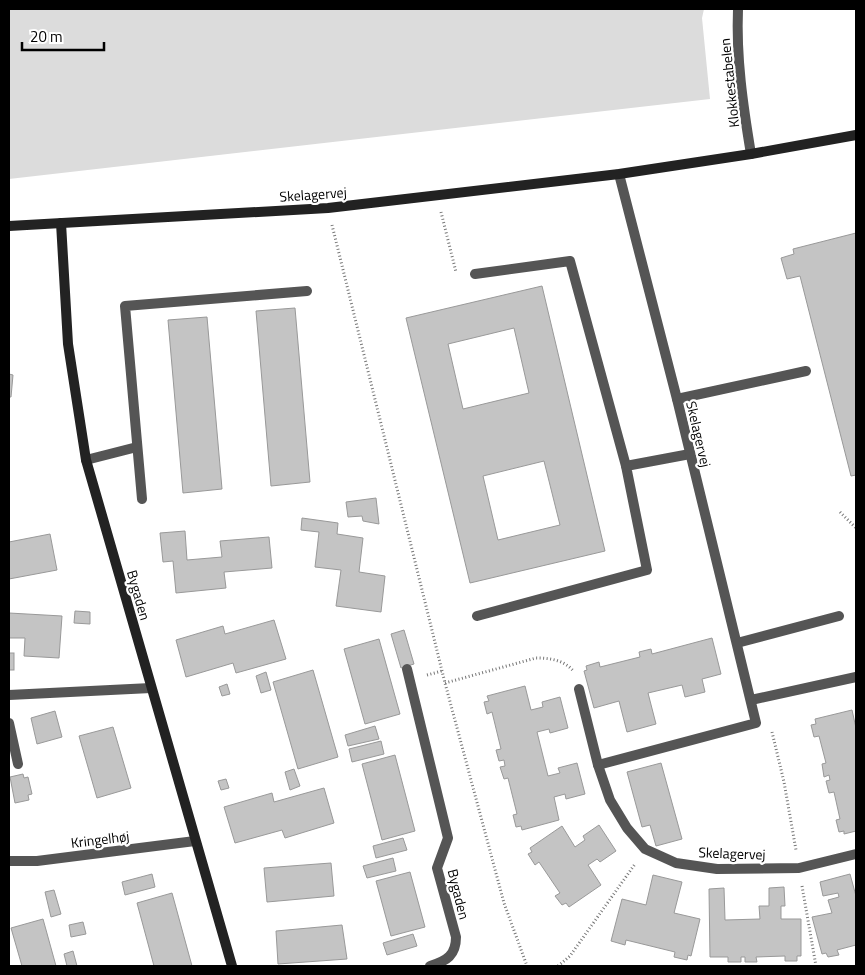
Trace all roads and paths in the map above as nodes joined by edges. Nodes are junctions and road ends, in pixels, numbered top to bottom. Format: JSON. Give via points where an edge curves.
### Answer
{"nodes":[{"id":1,"x":738,"y":9,"type":"edge"},
{"id":2,"x":856,"y":135,"type":"edge"},
{"id":3,"x":751,"y":154,"type":"junction"},
{"id":4,"x":619,"y":174,"type":"junction"},
{"id":5,"x":437,"y":195,"type":"junction"},
{"id":6,"x":328,"y":208,"type":"junction"},
{"id":7,"x":61,"y":223,"type":"junction"},
{"id":8,"x":9,"y":226,"type":"edge"},
{"id":9,"x":475,"y":274,"type":"joint"},
{"id":10,"x":307,"y":291,"type":"dead end"},
{"id":11,"x":806,"y":371,"type":"dead end"},
{"id":12,"x":677,"y":399,"type":"junction"},
{"id":13,"x":138,"y":448,"type":"junction"},
{"id":14,"x":690,"y":454,"type":"junction"},
{"id":15,"x":86,"y":460,"type":"junction"},
{"id":16,"x":626,"y":466,"type":"junction"},
{"id":17,"x":142,"y":500,"type":"dead end"},
{"id":18,"x":840,"y":512,"type":"dead end"},
{"id":19,"x":856,"y":528,"type":"edge"},
{"id":20,"x":477,"y":616,"type":"dead end"},
{"id":21,"x":839,"y":616,"type":"dead end"},
{"id":22,"x":736,"y":643,"type":"junction"},
{"id":23,"x":407,"y":669,"type":"dead end"},
{"id":24,"x":856,"y":677,"type":"edge"},
{"id":25,"x":445,"y":683,"type":"junction"},
{"id":26,"x":151,"y":688,"type":"junction"},
{"id":27,"x":579,"y":689,"type":"joint"},
{"id":28,"x":9,"y":695,"type":"edge"},
{"id":29,"x":751,"y":700,"type":"junction"},
{"id":30,"x":9,"y":723,"type":"edge"},
{"id":31,"x":756,"y":723,"type":"junction"},
{"id":32,"x":18,"y":764,"type":"dead end"},
{"id":33,"x":598,"y":765,"type":"junction"},
{"id":34,"x":195,"y":841,"type":"junction"},
{"id":35,"x":645,"y":849,"type":"junction"},
{"id":36,"x":856,"y":854,"type":"edge"},
{"id":37,"x":9,"y":861,"type":"edge"},
{"id":38,"x":799,"y":868,"type":"junction"},
{"id":39,"x":232,"y":966,"type":"edge"},
{"id":40,"x":430,"y":966,"type":"edge"},
{"id":41,"x":527,"y":966,"type":"edge"},
{"id":42,"x":558,"y":966,"type":"edge"},
{"id":43,"x":816,"y":966,"type":"edge"}],
"edges":[{"from":1,"to":3,"type":"street","name":"Klokkestabelen","via":[[743,106]]},
{"from":2,"to":3,"type":"street","name":"Skelagervej"},
{"from":3,"to":4,"type":"street","name":"Skelagervej"},
{"from":4,"to":5,"type":"street","name":"Skelagervej"},
{"from":4,"to":12,"type":"street","name":"Skelagervej"},
{"from":5,"to":6,"type":"street","name":"Skelagervej"},
{"from":5,"to":9,"type":"path","via":[[457,276]]},
{"from":6,"to":7,"type":"street","name":"Skelagervej"},
{"from":6,"to":25,"type":"path"},
{"from":7,"to":8,"type":"street","name":"Skelagervej"},
{"from":7,"to":15,"type":"street","name":"Bygaden","via":[[68,344]]},
{"from":9,"to":16,"type":"street","via":[[570,261]]},
{"from":10,"to":13,"type":"street","via":[[126,306]]},
{"from":11,"to":12,"type":"street"},
{"from":12,"to":14,"type":"street","name":"Skelagervej"},
{"from":13,"to":15,"type":"street"},
{"from":13,"to":17,"type":"street"},
{"from":14,"to":16,"type":"street"},
{"from":14,"to":22,"type":"street","name":"Skelagervej"},
{"from":15,"to":26,"type":"street","name":"Bygaden"},
{"from":16,"to":20,"type":"street","via":[[647,570]]},
{"from":18,"to":19,"type":"path"},
{"from":21,"to":22,"type":"street"},
{"from":22,"to":29,"type":"street","name":"Skelagervej"},
{"from":23,"to":40,"type":"street","name":"Bygaden","via":[[448,838],[437,868],[456,937],[456,948],[450,957]]},
{"from":24,"to":29,"type":"street"},
{"from":25,"to":27,"type":"path","via":[[536,658],[548,658],[563,662],[574,670]]},
{"from":25,"to":41,"type":"path","via":[[504,904]]},
{"from":26,"to":28,"type":"street"},
{"from":26,"to":34,"type":"street","name":"Bygaden"},
{"from":27,"to":33,"type":"street","name":"Skelagervej"},
{"from":29,"to":31,"type":"street","name":"Skelagervej"},
{"from":30,"to":32,"type":"street"},
{"from":31,"to":33,"type":"street"},
{"from":31,"to":38,"type":"path","via":[[773,732]]},
{"from":33,"to":35,"type":"street","name":"Skelagervej","via":[[610,800]]},
{"from":34,"to":37,"type":"street","name":"Kringelhøj","via":[[37,861]]},
{"from":34,"to":39,"type":"street","name":"Bygaden"},
{"from":35,"to":38,"type":"street","name":"Skelagervej","via":[[676,863],[717,869]]},
{"from":35,"to":42,"type":"path","via":[[570,956]]},
{"from":36,"to":38,"type":"street","name":"Skelagervej"},
{"from":38,"to":43,"type":"path"}]}
